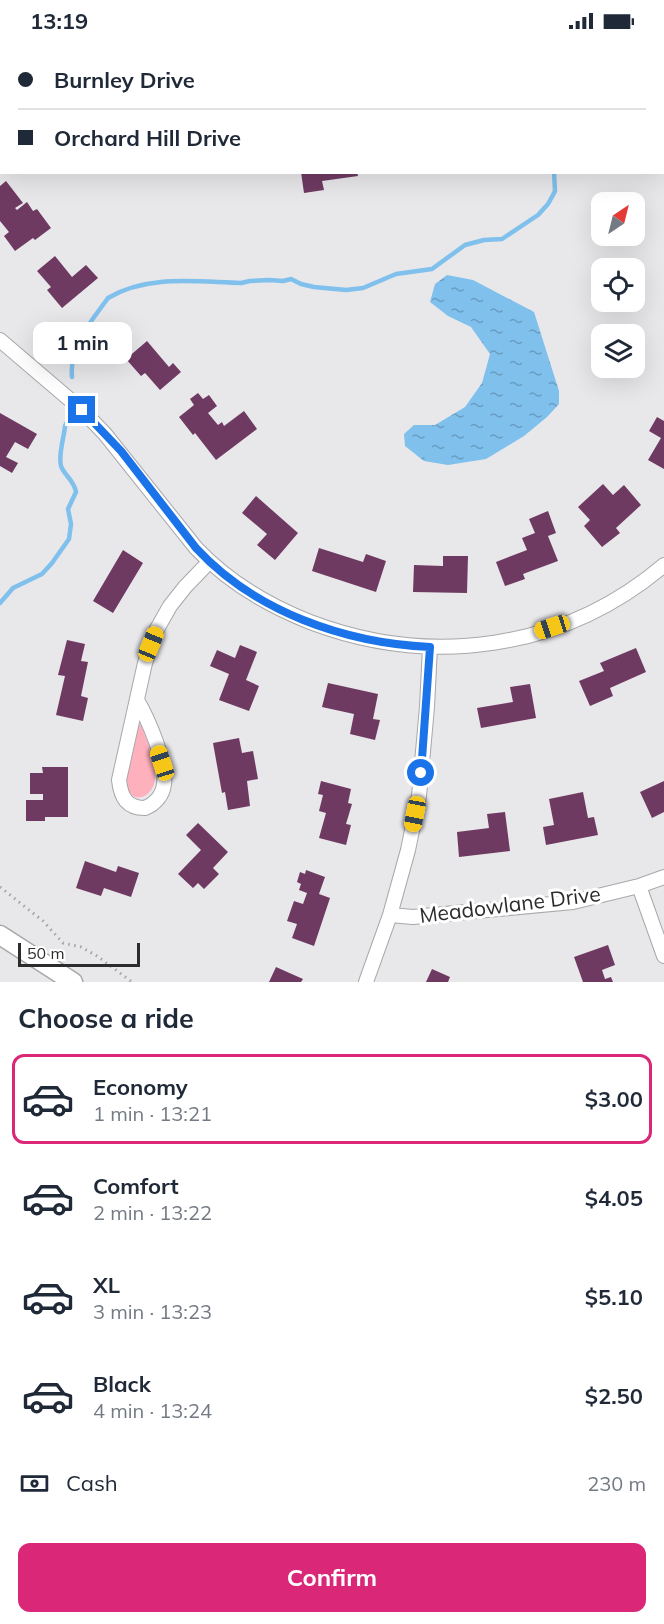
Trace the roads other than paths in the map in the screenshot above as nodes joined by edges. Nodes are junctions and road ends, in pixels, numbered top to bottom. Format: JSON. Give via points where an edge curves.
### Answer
{"nodes":[{"id":1,"x":0,"y":340,"type":"edge"},
{"id":2,"x":209,"y":562,"type":"junction"},
{"id":3,"x":664,"y":565,"type":"edge"},
{"id":4,"x":430,"y":647,"type":"junction"},
{"id":5,"x":137,"y":700,"type":"junction"},
{"id":6,"x":664,"y":877,"type":"edge"},
{"id":7,"x":639,"y":886,"type":"junction"},
{"id":8,"x":390,"y":915,"type":"junction"},
{"id":9,"x":0,"y":935,"type":"edge"},
{"id":10,"x":664,"y":956,"type":"edge"},
{"id":11,"x":73,"y":982,"type":"edge"},
{"id":12,"x":366,"y":982,"type":"edge"}],
"edges":[{"from":1,"to":2,"type":"street","via":[[105,434]]},
{"from":2,"to":4,"type":"street","via":[[250,593],[317,624],[381,642]]},
{"from":2,"to":5,"type":"street","via":[[163,617],[148,654]]},
{"from":3,"to":4,"type":"street","via":[[604,606],[568,622],[515,639]]},
{"from":4,"to":8,"type":"street","via":[[419,796]]},
{"from":5,"to":5,"type":"street","via":[[119,780],[125,800],[131,806],[145,808],[161,794],[164,774],[147,717]]},
{"from":6,"to":7,"type":"street","name":"Meadowlane Drive"},
{"from":7,"to":8,"type":"street","name":"Meadowlane Drive","via":[[573,902],[412,917]]},
{"from":7,"to":10,"type":"street"},
{"from":8,"to":12,"type":"street"},
{"from":9,"to":11,"type":"street"}]}
